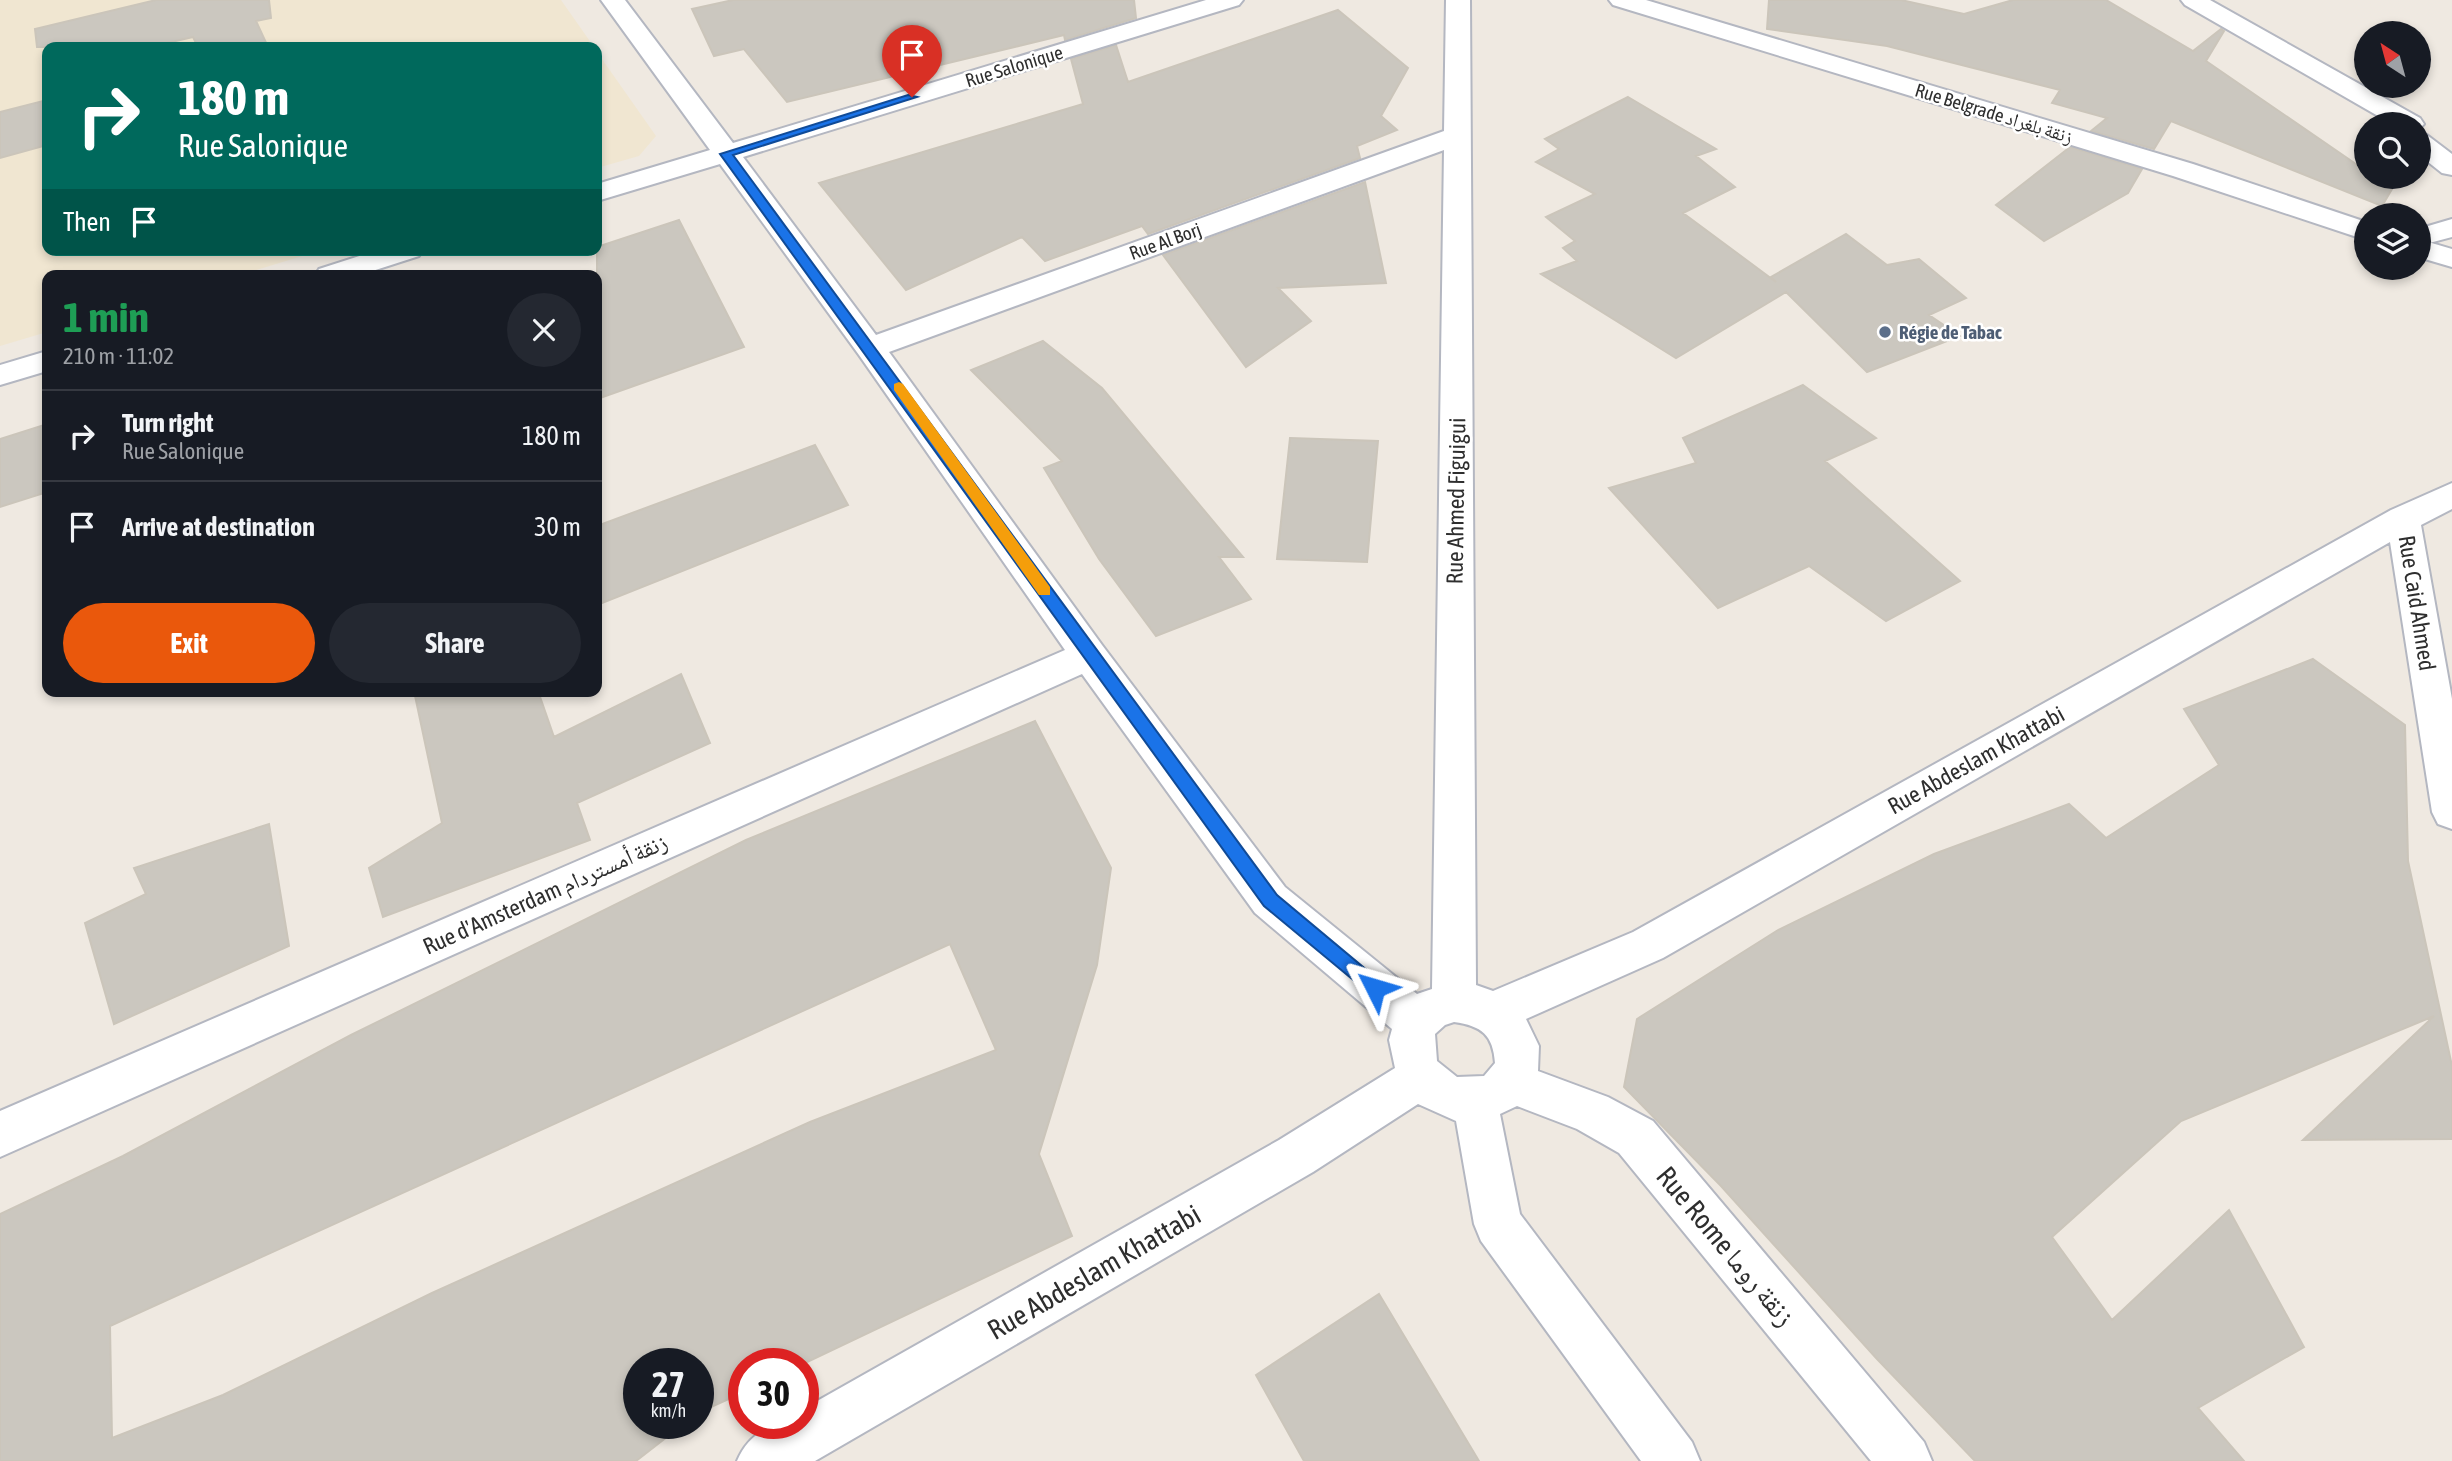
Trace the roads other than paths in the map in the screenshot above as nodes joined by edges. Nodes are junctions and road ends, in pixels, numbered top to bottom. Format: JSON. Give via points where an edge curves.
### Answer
{"nodes":[{"id":1,"x":1231,"y":0,"type":"edge"},
{"id":2,"x":1458,"y":0,"type":"edge"},
{"id":3,"x":1621,"y":0,"type":"edge"},
{"id":4,"x":2193,"y":0,"type":"edge"},
{"id":5,"x":622,"y":2,"type":"edge"},
{"id":6,"x":2385,"y":112,"type":"edge"},
{"id":7,"x":2431,"y":134,"type":"edge"},
{"id":8,"x":1459,"y":135,"type":"junction"},
{"id":9,"x":2452,"y":143,"type":"edge"},
{"id":10,"x":2431,"y":151,"type":"edge"},
{"id":11,"x":726,"y":154,"type":"junction"},
{"id":12,"x":2452,"y":167,"type":"edge"},
{"id":13,"x":602,"y":191,"type":"edge"},
{"id":14,"x":2354,"y":227,"type":"edge"},
{"id":15,"x":2452,"y":228,"type":"edge"},
{"id":16,"x":2431,"y":234,"type":"edge"},
{"id":17,"x":2431,"y":252,"type":"edge"},
{"id":18,"x":390,"y":256,"type":"edge"},
{"id":19,"x":2452,"y":258,"type":"edge"},
{"id":20,"x":345,"y":270,"type":"edge"},
{"id":21,"x":870,"y":348,"type":"junction"},
{"id":22,"x":42,"y":362,"type":"edge"},
{"id":23,"x":0,"y":375,"type":"edge"},
{"id":24,"x":2452,"y":495,"type":"edge"},
{"id":25,"x":2403,"y":519,"type":"junction"},
{"id":26,"x":1089,"y":655,"type":"junction"},
{"id":27,"x":2452,"y":812,"type":"edge"},
{"id":28,"x":1455,"y":1012,"type":"junction"},
{"id":29,"x":1420,"y":1077,"type":"junction"},
{"id":30,"x":1492,"y":1092,"type":"junction"},
{"id":31,"x":0,"y":1134,"type":"edge"},
{"id":32,"x":764,"y":1461,"type":"edge"},
{"id":33,"x":1673,"y":1461,"type":"edge"},
{"id":34,"x":1905,"y":1461,"type":"edge"}],
"edges":[{"from":1,"to":11,"type":"street","name":"Rue Salonique"},
{"from":2,"to":8,"type":"street","name":"Rue Ahmed Figuigui"},
{"from":3,"to":14,"type":"street","name":"Rue Belgrade زنقة بلغراد","via":[[2183,170]]},
{"from":4,"to":6,"type":"street"},
{"from":5,"to":11,"type":"street"},
{"from":7,"to":9,"type":"street"},
{"from":8,"to":21,"type":"street","name":"Rue Al Borj"},
{"from":8,"to":28,"type":"street","name":"Rue Ahmed Figuigui"},
{"from":10,"to":12,"type":"street"},
{"from":11,"to":13,"type":"street","name":"Rue Salonique"},
{"from":11,"to":21,"type":"street"},
{"from":15,"to":16,"type":"street"},
{"from":17,"to":19,"type":"street"},
{"from":18,"to":20,"type":"street"},
{"from":21,"to":26,"type":"street"},
{"from":22,"to":23,"type":"street"},
{"from":24,"to":25,"type":"street","name":"Rue Abdeslam Khattabi"},
{"from":25,"to":27,"type":"street","name":"Rue Caid Ahmed"},
{"from":25,"to":28,"type":"street","name":"Rue Abdeslam Khattabi","via":[[1648,945]]},
{"from":26,"to":28,"type":"street","via":[[1270,901]]},
{"from":26,"to":31,"type":"street","name":"Rue d'Amsterdam زنقة أمستردام"},
{"from":28,"to":29,"type":"street","via":[[1410,1045]]},
{"from":28,"to":30,"type":"street","via":[[1508,1027],[1517,1045],[1517,1065]]},
{"from":29,"to":30,"type":"street","via":[[1445,1095]]},
{"from":29,"to":32,"type":"street","name":"Rue Abdeslam Khattabi","via":[[1296,1156]]},
{"from":30,"to":33,"type":"street","via":[[1498,1224]]},
{"from":30,"to":34,"type":"street","name":"Rue Rome زنقة روما","via":[[1592,1113],[1636,1137]]}]}
